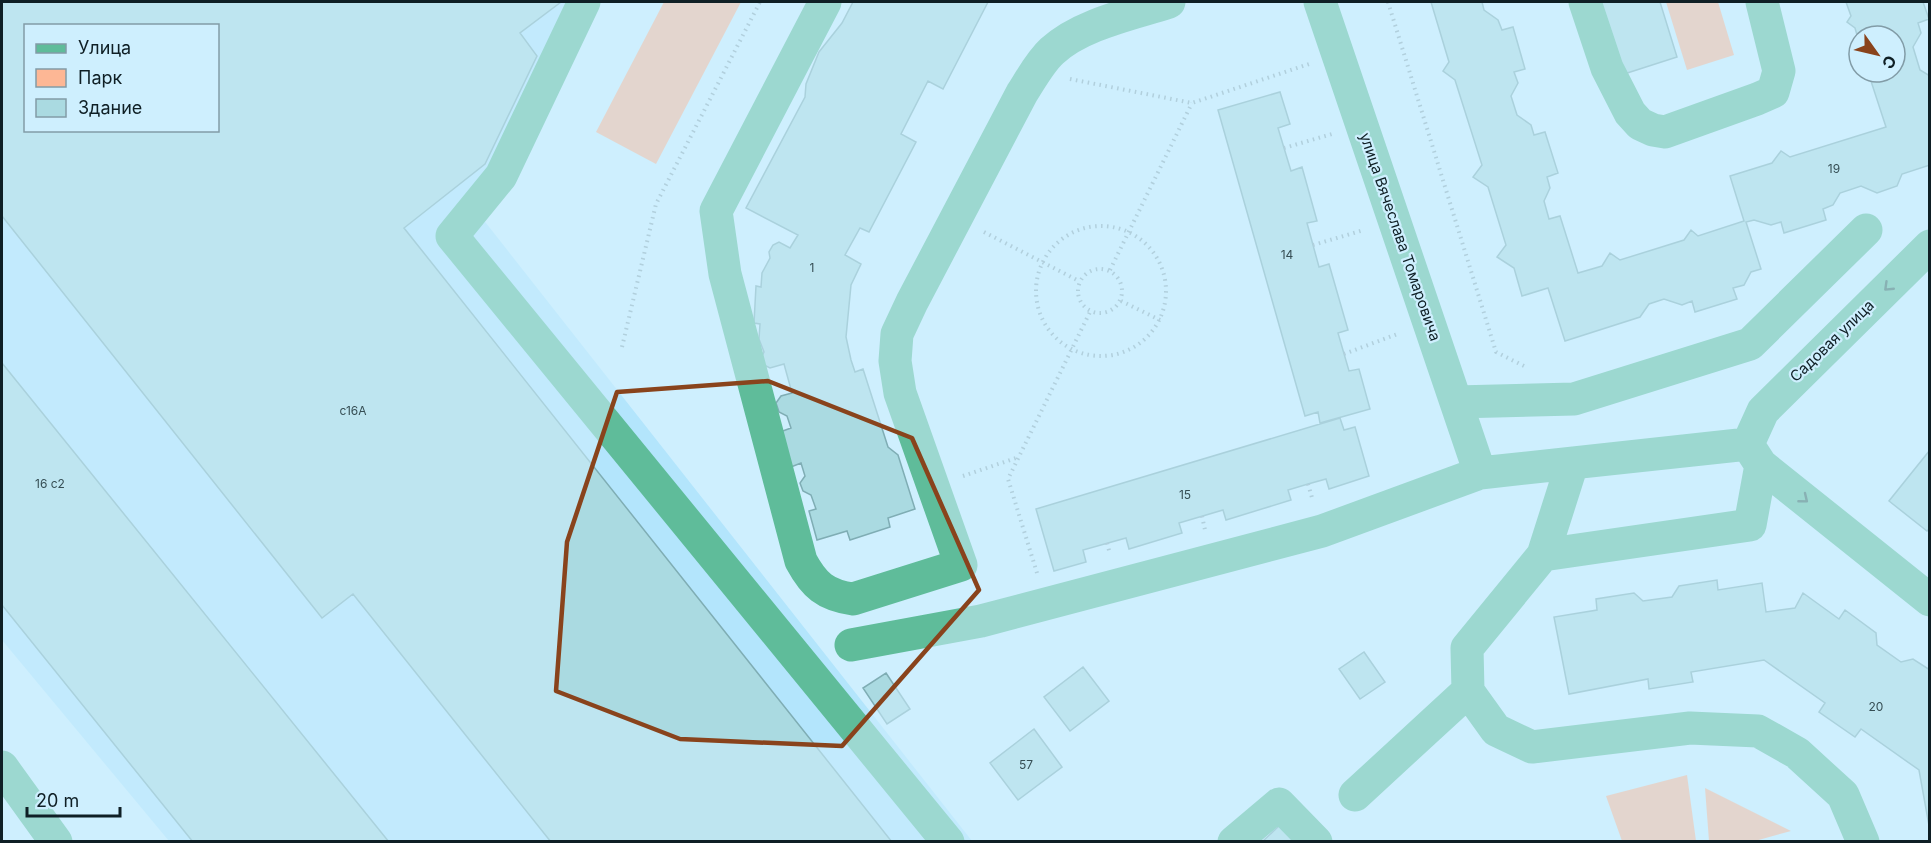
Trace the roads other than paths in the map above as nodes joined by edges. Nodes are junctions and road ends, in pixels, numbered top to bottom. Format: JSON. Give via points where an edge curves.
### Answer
{"nodes":[{"id":1,"x":584,"y":2,"type":"edge"},
{"id":2,"x":825,"y":2,"type":"edge"},
{"id":3,"x":1169,"y":2,"type":"edge"},
{"id":4,"x":1320,"y":2,"type":"edge"},
{"id":5,"x":1585,"y":2,"type":"edge"},
{"id":6,"x":1762,"y":2,"type":"edge"},
{"id":7,"x":1866,"y":230,"type":"dead end"},
{"id":8,"x":1929,"y":246,"type":"edge"},
{"id":9,"x":1456,"y":402,"type":"junction"},
{"id":10,"x":1754,"y":455,"type":"junction"},
{"id":11,"x":1572,"y":464,"type":"junction"},
{"id":12,"x":1480,"y":473,"type":"junction"},
{"id":13,"x":1543,"y":555,"type":"junction"},
{"id":14,"x":1929,"y":600,"type":"edge"},
{"id":15,"x":851,"y":645,"type":"dead end"},
{"id":16,"x":1468,"y":692,"type":"junction"},
{"id":17,"x":2,"y":767,"type":"edge"},
{"id":18,"x":1355,"y":795,"type":"dead end"},
{"id":19,"x":56,"y":842,"type":"edge"},
{"id":20,"x":948,"y":842,"type":"edge"},
{"id":21,"x":1234,"y":842,"type":"edge"},
{"id":22,"x":1316,"y":842,"type":"edge"},
{"id":23,"x":1863,"y":842,"type":"edge"}],
"edges":[{"from":1,"to":20,"type":"street","via":[[501,177],[452,236]]},
{"from":2,"to":3,"type":"street","via":[[717,212],[725,274],[801,561],[820,587],[835,596],[853,599],[961,565],[900,393],[895,361],[897,334],[956,218],[1034,72],[1051,52],[1095,26]]},
{"from":4,"to":9,"type":"street","name":"улица Вячеслава Томаровича"},
{"from":5,"to":6,"type":"street","via":[[1607,68],[1630,112],[1640,124],[1665,132],[1773,92],[1779,71]]},
{"from":7,"to":9,"type":"street","via":[[1750,344],[1574,399]]},
{"from":8,"to":10,"type":"street","name":"Садовая улица","one_way":true,"via":[[1763,411]]},
{"from":9,"to":12,"type":"street","name":"улица Вячеслава Томаровича"},
{"from":10,"to":11,"type":"street"},
{"from":10,"to":13,"type":"street","name":"Садовая улица","via":[[1750,525]]},
{"from":10,"to":14,"type":"street","one_way":true},
{"from":11,"to":12,"type":"street"},
{"from":11,"to":13,"type":"street"},
{"from":12,"to":15,"type":"street","via":[[1322,531],[981,621]]},
{"from":13,"to":16,"type":"street","via":[[1467,648]]},
{"from":16,"to":18,"type":"street"},
{"from":16,"to":23,"type":"street","via":[[1496,730],[1532,747],[1690,728],[1758,731],[1797,753],[1843,795]]},
{"from":17,"to":19,"type":"street"},
{"from":21,"to":22,"type":"street","via":[[1278,804]]}]}
